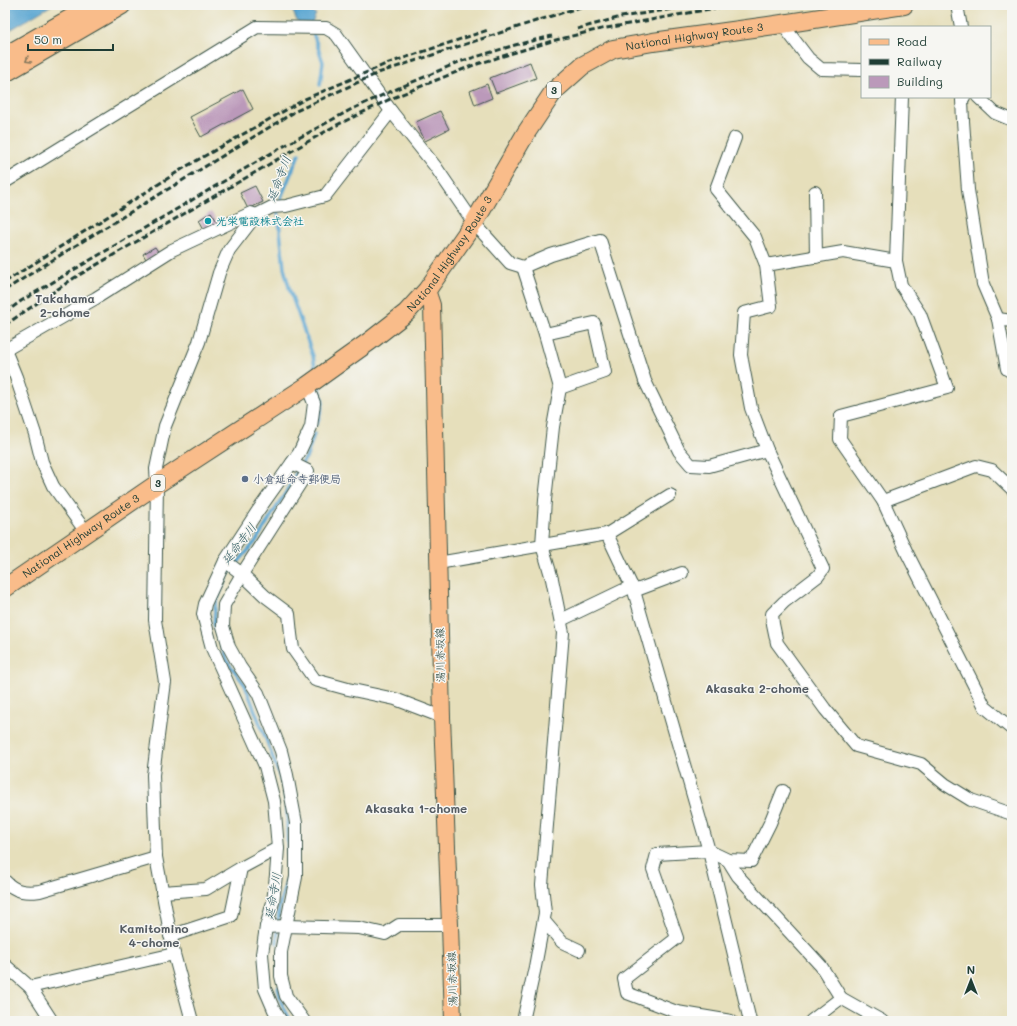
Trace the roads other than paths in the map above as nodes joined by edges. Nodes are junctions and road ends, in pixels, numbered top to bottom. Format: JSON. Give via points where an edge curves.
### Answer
{"nodes":[{"id":1,"x":94,"y":5,"type":"edge"},
{"id":2,"x":122,"y":5,"type":"edge"},
{"id":3,"x":904,"y":5,"type":"edge"},
{"id":4,"x":957,"y":5,"type":"edge"},
{"id":5,"x":782,"y":24,"type":"junction"},
{"id":6,"x":961,"y":26,"type":"edge"},
{"id":7,"x":5,"y":56,"type":"edge"},
{"id":8,"x":861,"y":70,"type":"edge"},
{"id":9,"x":5,"y":73,"type":"edge"},
{"id":10,"x":902,"y":98,"type":"edge"},
{"id":11,"x":963,"y":98,"type":"edge"},
{"id":12,"x":979,"y":98,"type":"edge"},
{"id":13,"x":391,"y":111,"type":"junction"},
{"id":14,"x":1012,"y":120,"type":"edge"},
{"id":15,"x":735,"y":138,"type":"dead end"},
{"id":16,"x":5,"y":182,"type":"edge"},
{"id":17,"x":815,"y":192,"type":"dead end"},
{"id":18,"x":256,"y":215,"type":"junction"},
{"id":19,"x":474,"y":223,"type":"junction"},
{"id":20,"x":816,"y":257,"type":"junction"},
{"id":21,"x":896,"y":261,"type":"junction"},
{"id":22,"x":766,"y":264,"type":"junction"},
{"id":23,"x":523,"y":267,"type":"junction"},
{"id":24,"x":427,"y":290,"type":"junction"},
{"id":25,"x":998,"y":319,"type":"junction"},
{"id":26,"x":1012,"y":321,"type":"edge"},
{"id":27,"x":545,"y":334,"type":"junction"},
{"id":28,"x":1012,"y":372,"type":"edge"},
{"id":29,"x":310,"y":384,"type":"junction"},
{"id":30,"x":560,"y":388,"type":"junction"},
{"id":31,"x":767,"y":450,"type":"junction"},
{"id":32,"x":292,"y":463,"type":"junction"},
{"id":33,"x":157,"y":484,"type":"junction"},
{"id":34,"x":1012,"y":489,"type":"edge"},
{"id":35,"x":670,"y":495,"type":"dead end"},
{"id":36,"x":883,"y":502,"type":"junction"},
{"id":37,"x":254,"y":516,"type":"junction"},
{"id":38,"x":271,"y":530,"type":"junction"},
{"id":39,"x":86,"y":532,"type":"junction"},
{"id":40,"x":607,"y":534,"type":"junction"},
{"id":41,"x":542,"y":545,"type":"junction"},
{"id":42,"x":225,"y":561,"type":"junction"},
{"id":43,"x":438,"y":562,"type":"junction"},
{"id":44,"x":682,"y":573,"type":"dead end"},
{"id":45,"x":242,"y":574,"type":"junction"},
{"id":46,"x":5,"y":588,"type":"edge"},
{"id":47,"x":633,"y":588,"type":"junction"},
{"id":48,"x":560,"y":620,"type":"junction"},
{"id":49,"x":442,"y":717,"type":"junction"},
{"id":50,"x":1012,"y":729,"type":"edge"},
{"id":51,"x":274,"y":734,"type":"junction"},
{"id":52,"x":253,"y":740,"type":"junction"},
{"id":53,"x":783,"y":791,"type":"dead end"},
{"id":54,"x":1012,"y":814,"type":"edge"},
{"id":55,"x":278,"y":848,"type":"junction"},
{"id":56,"x":709,"y":851,"type":"junction"},
{"id":57,"x":156,"y":857,"type":"junction"},
{"id":58,"x":728,"y":860,"type":"junction"},
{"id":59,"x":241,"y":868,"type":"junction"},
{"id":60,"x":5,"y":881,"type":"edge"},
{"id":61,"x":162,"y":892,"type":"junction"},
{"id":62,"x":544,"y":921,"type":"junction"},
{"id":63,"x":450,"y":925,"type":"junction"},
{"id":64,"x":286,"y":926,"type":"junction"},
{"id":65,"x":266,"y":927,"type":"junction"},
{"id":66,"x":170,"y":936,"type":"junction"},
{"id":67,"x":579,"y":950,"type":"dead end"},
{"id":68,"x":174,"y":954,"type":"junction"},
{"id":69,"x":5,"y":965,"type":"edge"},
{"id":70,"x":30,"y":987,"type":"junction"},
{"id":71,"x":841,"y":998,"type":"junction"},
{"id":72,"x":52,"y":1021,"type":"edge"},
{"id":73,"x":192,"y":1021,"type":"edge"},
{"id":74,"x":281,"y":1021,"type":"edge"},
{"id":75,"x":304,"y":1021,"type":"edge"},
{"id":76,"x":453,"y":1021,"type":"edge"},
{"id":77,"x":523,"y":1021,"type":"edge"},
{"id":78,"x":731,"y":1021,"type":"edge"},
{"id":79,"x":750,"y":1021,"type":"edge"},
{"id":80,"x":811,"y":1021,"type":"edge"},
{"id":81,"x":882,"y":1021,"type":"edge"}],
"edges":[{"from":1,"to":7,"type":"highway"},
{"from":2,"to":9,"type":"highway","one_way":true},
{"from":3,"to":5,"type":"highway","name":"National Highway Route 3","number":"3"},
{"from":4,"to":6,"type":"street"},
{"from":5,"to":8,"type":"street","via":[[808,58],[821,69]]},
{"from":5,"to":19,"type":"highway","name":"National Highway Route 3","number":"3","via":[[613,50],[582,66],[554,91],[526,133]]},
{"from":10,"to":21,"type":"street"},
{"from":11,"to":25,"type":"street","via":[[968,190],[983,284]]},
{"from":12,"to":14,"type":"street","via":[[995,113]]},
{"from":13,"to":16,"type":"street","via":[[336,34],[326,28],[257,27]]},
{"from":13,"to":18,"type":"street","via":[[325,196],[272,207]]},
{"from":13,"to":19,"type":"street","via":[[435,166]]},
{"from":15,"to":22,"type":"street","via":[[716,189],[755,237]]},
{"from":17,"to":20,"type":"street"},
{"from":18,"to":33,"type":"street","via":[[230,250],[219,273],[199,342],[165,426],[156,469]]},
{"from":18,"to":39,"type":"street","via":[[251,213],[172,250],[96,298],[5,350],[35,434],[42,462],[53,486]]},
{"from":19,"to":23,"type":"street","via":[[510,263]]},
{"from":19,"to":24,"type":"highway","name":"National Highway Route 3","number":"3"},
{"from":20,"to":21,"type":"street","via":[[843,252]]},
{"from":20,"to":22,"type":"street"},
{"from":21,"to":36,"type":"street","via":[[900,285],[920,314],[947,388],[842,416],[840,439]]},
{"from":22,"to":31,"type":"street","via":[[771,306],[744,313],[741,355],[751,408]]},
{"from":23,"to":27,"type":"street"},
{"from":23,"to":31,"type":"street","via":[[550,255],[600,240],[645,381],[679,451],[692,465],[709,466]]},
{"from":24,"to":29,"type":"highway","name":"National Highway Route 3","number":"3","via":[[406,313]]},
{"from":24,"to":43,"type":"main road","name":"湯川赤坂線","via":[[432,305]]},
{"from":25,"to":26,"type":"street"},
{"from":25,"to":28,"type":"street","via":[[1008,368]]},
{"from":27,"to":30,"type":"street"},
{"from":27,"to":30,"type":"street","via":[[594,323],[606,372]]},
{"from":29,"to":32,"type":"street","via":[[314,403],[311,427]]},
{"from":29,"to":33,"type":"highway","name":"National Highway Route 3","number":"3"},
{"from":30,"to":41,"type":"street","via":[[553,427]]},
{"from":31,"to":54,"type":"street","via":[[823,569],[772,614],[777,643],[825,709],[856,746],[921,764],[944,784],[971,800]]},
{"from":32,"to":37,"type":"street"},
{"from":32,"to":38,"type":"street","via":[[308,472]]},
{"from":33,"to":39,"type":"highway","name":"National Highway Route 3","number":"3"},
{"from":33,"to":57,"type":"street","via":[[155,620],[165,682],[153,775]]},
{"from":34,"to":36,"type":"street","via":[[992,470],[976,466]]},
{"from":35,"to":40,"type":"street"},
{"from":36,"to":50,"type":"street","via":[[985,708]]},
{"from":37,"to":38,"type":"street"},
{"from":37,"to":42,"type":"street"},
{"from":38,"to":45,"type":"street"},
{"from":39,"to":46,"type":"highway","name":"National Highway Route 3","number":"3"},
{"from":40,"to":41,"type":"street"},
{"from":40,"to":47,"type":"street"},
{"from":41,"to":43,"type":"street"},
{"from":41,"to":48,"type":"street"},
{"from":42,"to":45,"type":"street"},
{"from":42,"to":52,"type":"street","via":[[203,614],[212,648]]},
{"from":43,"to":49,"type":"main road","name":"湯川赤坂線"},
{"from":44,"to":47,"type":"street"},
{"from":45,"to":49,"type":"street","via":[[289,614],[293,649],[315,680],[396,699]]},
{"from":45,"to":51,"type":"street","via":[[224,605],[223,626],[240,667],[258,693]]},
{"from":47,"to":48,"type":"street"},
{"from":47,"to":56,"type":"street"},
{"from":48,"to":62,"type":"street","via":[[563,633],[542,885]]},
{"from":49,"to":63,"type":"main road","name":"湯川赤坂線"},
{"from":51,"to":52,"type":"street"},
{"from":51,"to":64,"type":"street","via":[[287,776],[296,823],[296,877]]},
{"from":52,"to":55,"type":"street","via":[[274,801]]},
{"from":53,"to":58,"type":"street","via":[[751,862]]},
{"from":55,"to":59,"type":"street"},
{"from":55,"to":65,"type":"street","via":[[273,902]]},
{"from":56,"to":58,"type":"street"},
{"from":56,"to":78,"type":"street","via":[[657,854],[653,869],[677,938],[624,979],[627,993],[677,1012]]},
{"from":56,"to":79,"type":"street"},
{"from":57,"to":60,"type":"street","via":[[40,891],[16,890]]},
{"from":57,"to":61,"type":"street"},
{"from":58,"to":71,"type":"street","via":[[738,876],[821,966]]},
{"from":59,"to":61,"type":"street","via":[[206,890]]},
{"from":59,"to":66,"type":"street","via":[[231,916]]},
{"from":61,"to":66,"type":"street"},
{"from":62,"to":67,"type":"street","via":[[562,942]]},
{"from":62,"to":77,"type":"street"},
{"from":63,"to":64,"type":"street","via":[[399,925],[385,934],[359,928]]},
{"from":63,"to":76,"type":"main road","name":"湯川赤坂線"},
{"from":64,"to":65,"type":"street"},
{"from":64,"to":75,"type":"street","via":[[281,952],[281,976],[286,996]]},
{"from":65,"to":74,"type":"street","via":[[262,954],[266,989]]},
{"from":66,"to":68,"type":"street"},
{"from":68,"to":70,"type":"street"},
{"from":68,"to":73,"type":"street"},
{"from":69,"to":70,"type":"street"},
{"from":70,"to":72,"type":"street"},
{"from":71,"to":80,"type":"street"},
{"from":71,"to":81,"type":"street"}]}
